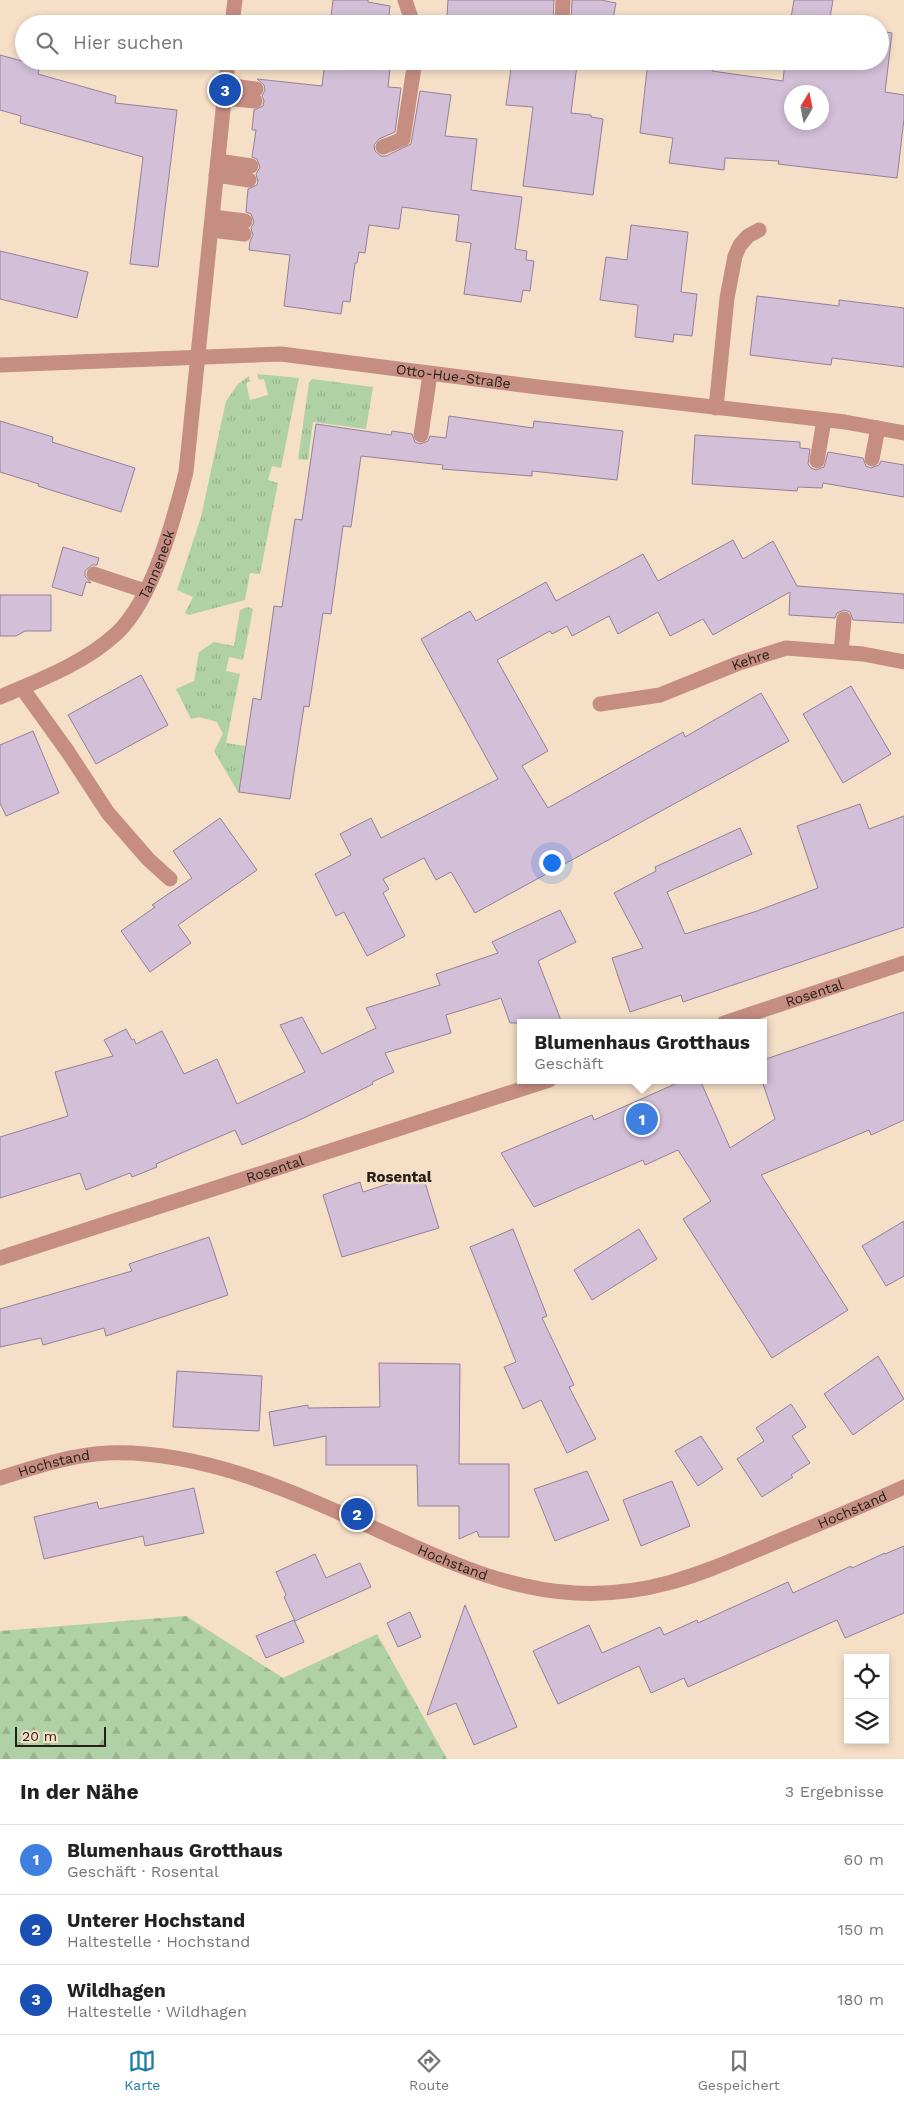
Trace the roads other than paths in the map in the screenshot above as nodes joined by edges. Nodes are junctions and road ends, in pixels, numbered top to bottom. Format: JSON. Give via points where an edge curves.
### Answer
{"nodes":[{"id":1,"x":235,"y":0,"type":"edge"},
{"id":2,"x":404,"y":0,"type":"edge"},
{"id":3,"x":563,"y":0,"type":"edge"},
{"id":4,"x":233,"y":15,"type":"edge"},
{"id":5,"x":410,"y":15,"type":"edge"},
{"id":6,"x":562,"y":15,"type":"edge"},
{"id":7,"x":227,"y":70,"type":"edge"},
{"id":8,"x":414,"y":70,"type":"edge"},
{"id":9,"x":225,"y":91,"type":"junction"},
{"id":10,"x":256,"y":95,"type":"dead end"},
{"id":11,"x":383,"y":146,"type":"dead end"},
{"id":12,"x":217,"y":168,"type":"junction"},
{"id":13,"x":250,"y":173,"type":"dead end"},
{"id":14,"x":212,"y":223,"type":"junction"},
{"id":15,"x":244,"y":228,"type":"dead end"},
{"id":16,"x":759,"y":230,"type":"dead end"},
{"id":17,"x":196,"y":357,"type":"junction"},
{"id":18,"x":0,"y":365,"type":"edge"},
{"id":19,"x":430,"y":374,"type":"junction"},
{"id":20,"x":716,"y":408,"type":"junction"},
{"id":21,"x":824,"y":420,"type":"junction"},
{"id":22,"x":878,"y":428,"type":"junction"},
{"id":23,"x":904,"y":433,"type":"edge"},
{"id":24,"x":421,"y":435,"type":"dead end"},
{"id":25,"x":872,"y":459,"type":"dead end"},
{"id":26,"x":817,"y":460,"type":"dead end"},
{"id":27,"x":94,"y":574,"type":"dead end"},
{"id":28,"x":145,"y":591,"type":"junction"},
{"id":29,"x":844,"y":619,"type":"dead end"},
{"id":30,"x":841,"y":652,"type":"junction"},
{"id":31,"x":904,"y":662,"type":"edge"},
{"id":32,"x":22,"y":688,"type":"junction"},
{"id":33,"x":0,"y":697,"type":"edge"},
{"id":34,"x":600,"y":704,"type":"dead end"},
{"id":35,"x":170,"y":879,"type":"dead end"},
{"id":36,"x":904,"y":963,"type":"edge"},
{"id":37,"x":736,"y":1019,"type":"edge"},
{"id":38,"x":537,"y":1084,"type":"edge"},
{"id":39,"x":0,"y":1258,"type":"edge"},
{"id":40,"x":0,"y":1478,"type":"edge"},
{"id":41,"x":904,"y":1487,"type":"edge"}],
"edges":[{"from":1,"to":4,"type":"street"},
{"from":2,"to":5,"type":"street"},
{"from":3,"to":6,"type":"street"},
{"from":7,"to":9,"type":"street","name":"Tanneneck"},
{"from":8,"to":11,"type":"street","via":[[404,139]]},
{"from":9,"to":10,"type":"street"},
{"from":9,"to":12,"type":"street","name":"Tanneneck"},
{"from":12,"to":13,"type":"street"},
{"from":12,"to":14,"type":"street","name":"Tanneneck"},
{"from":14,"to":15,"type":"street"},
{"from":14,"to":17,"type":"street","name":"Tanneneck"},
{"from":16,"to":20,"type":"street","via":[[740,245],[734,263],[727,298]]},
{"from":17,"to":18,"type":"street","name":"Otto-Hue-Straße"},
{"from":17,"to":19,"type":"street","name":"Otto-Hue-Straße","via":[[281,354]]},
{"from":17,"to":28,"type":"street","name":"Tanneneck","via":[[186,472],[166,539]]},
{"from":19,"to":20,"type":"street","name":"Otto-Hue-Straße"},
{"from":19,"to":24,"type":"street"},
{"from":20,"to":21,"type":"street","name":"Otto-Hue-Straße"},
{"from":21,"to":22,"type":"street","name":"Otto-Hue-Straße"},
{"from":21,"to":26,"type":"street"},
{"from":22,"to":23,"type":"street","name":"Otto-Hue-Straße"},
{"from":22,"to":25,"type":"street"},
{"from":27,"to":28,"type":"street"},
{"from":28,"to":32,"type":"street","name":"Tanneneck","via":[[131,616],[117,632],[84,657]]},
{"from":29,"to":30,"type":"street"},
{"from":30,"to":31,"type":"street","name":"Kehre"},
{"from":30,"to":34,"type":"street","name":"Kehre","via":[[786,648],[660,695]]},
{"from":32,"to":33,"type":"street","name":"Tanneneck"},
{"from":32,"to":35,"type":"street","via":[[108,813]]},
{"from":36,"to":37,"type":"street","name":"Rosental"},
{"from":38,"to":39,"type":"street","name":"Rosental"},
{"from":40,"to":41,"type":"street","name":"Hochstand","via":[[49,1462],[105,1453],[193,1462],[288,1491],[432,1556],[487,1576],[534,1589],[575,1594],[634,1592],[696,1575]]}]}
